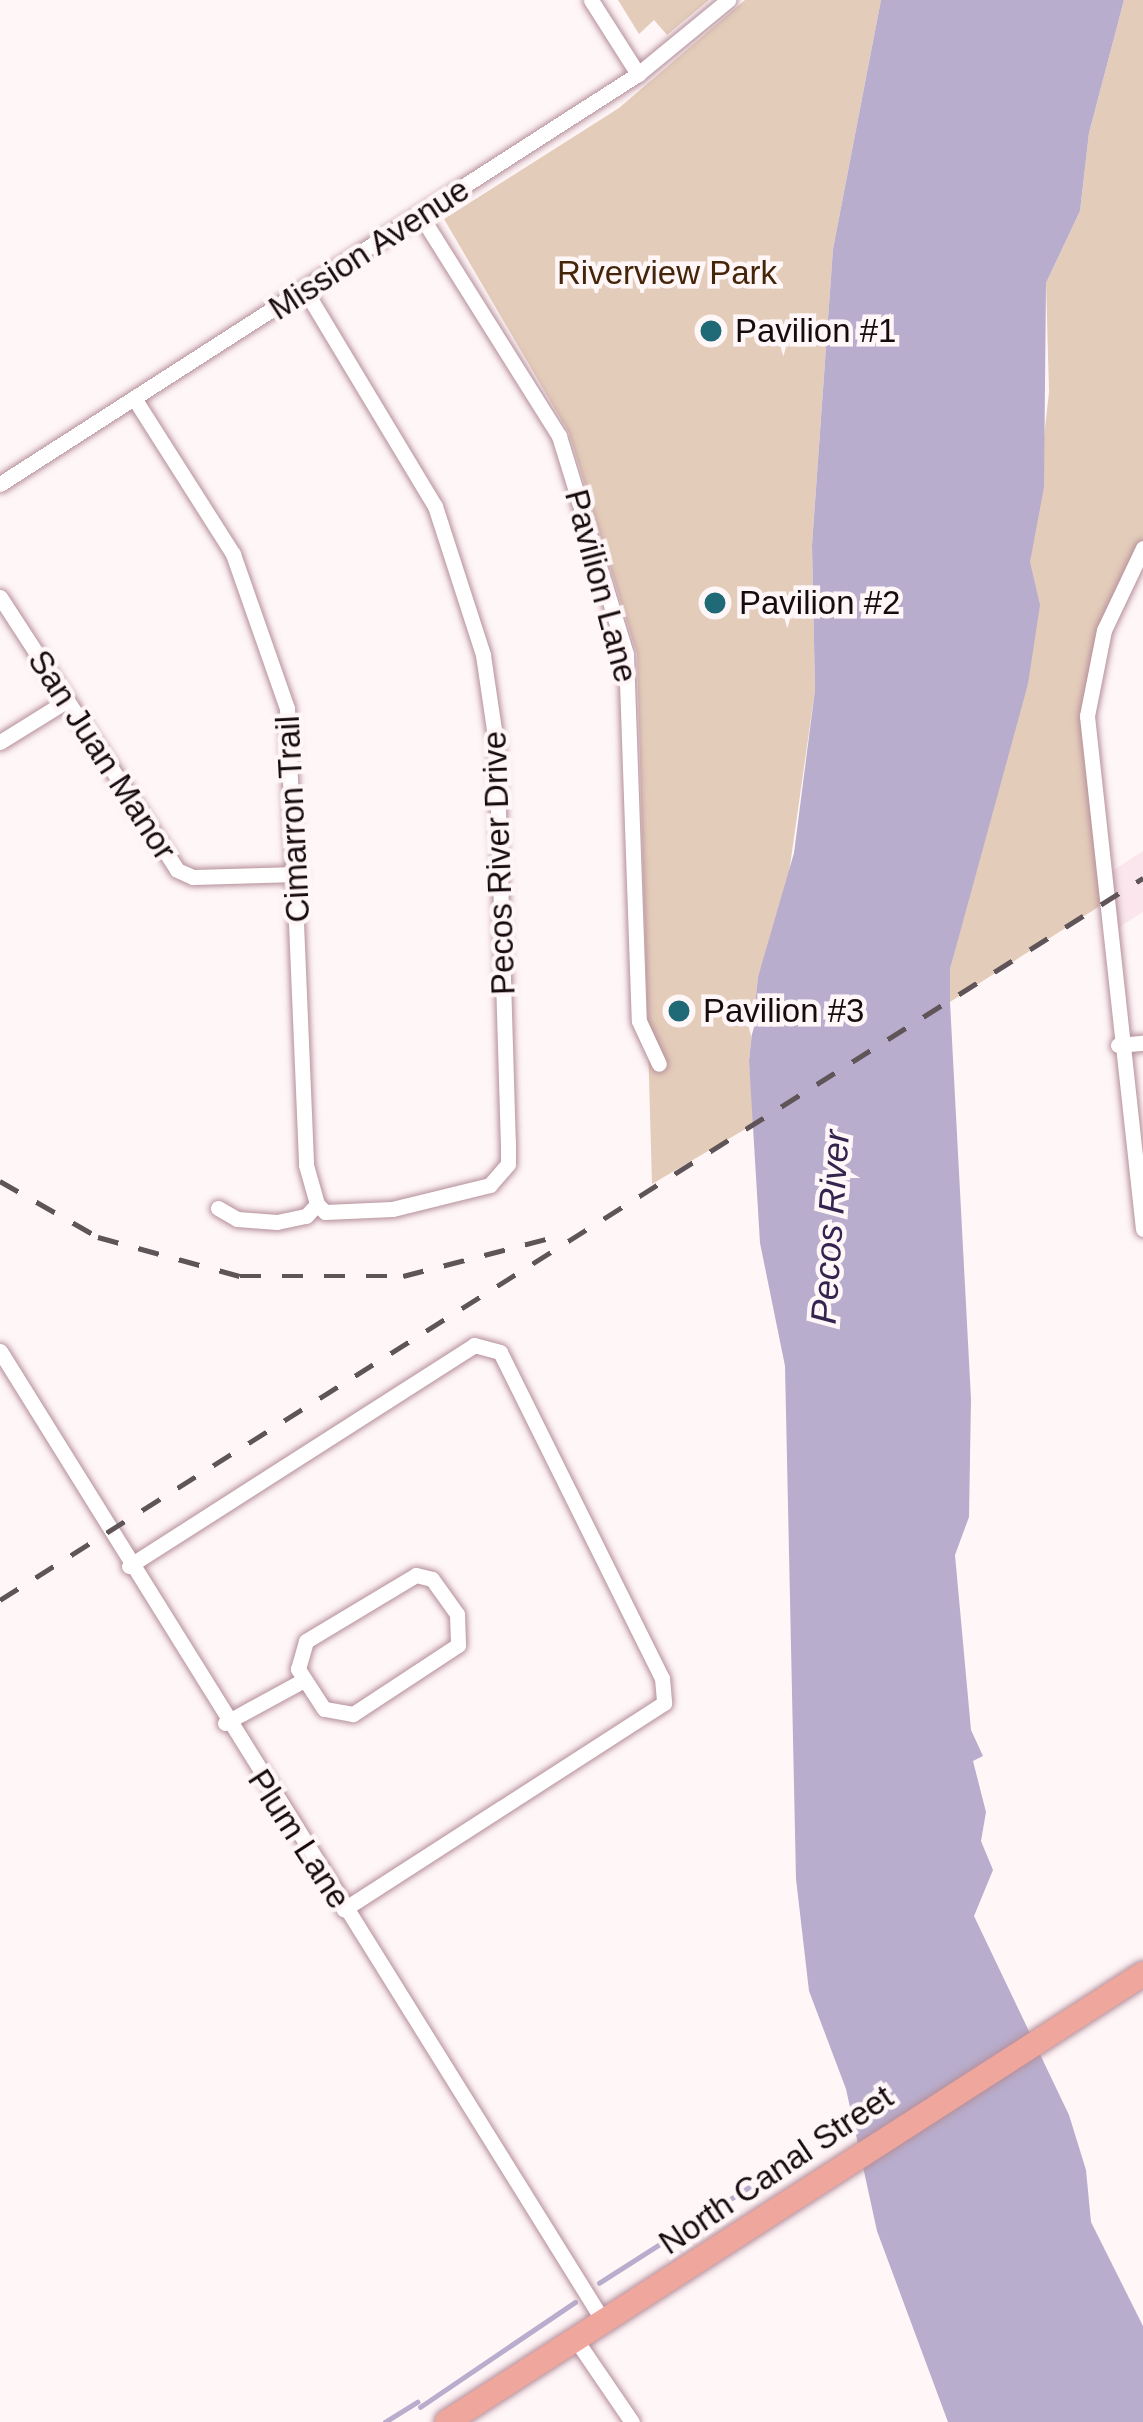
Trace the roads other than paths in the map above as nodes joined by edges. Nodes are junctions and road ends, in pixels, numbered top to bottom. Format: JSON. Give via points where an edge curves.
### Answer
{"nodes":[{"id":1,"x":591,"y":0,"type":"edge"},
{"id":2,"x":728,"y":0,"type":"edge"},
{"id":3,"x":638,"y":74,"type":"junction"},
{"id":4,"x":421,"y":216,"type":"junction"},
{"id":5,"x":305,"y":290,"type":"junction"},
{"id":6,"x":134,"y":398,"type":"junction"},
{"id":7,"x":0,"y":484,"type":"edge"},
{"id":8,"x":1143,"y":548,"type":"edge"},
{"id":9,"x":0,"y":597,"type":"edge"},
{"id":10,"x":66,"y":700,"type":"junction"},
{"id":11,"x":0,"y":742,"type":"edge"},
{"id":12,"x":298,"y":874,"type":"junction"},
{"id":13,"x":1143,"y":1043,"type":"edge"},
{"id":14,"x":1118,"y":1045,"type":"junction"},
{"id":15,"x":659,"y":1064,"type":"dead end"},
{"id":16,"x":316,"y":1204,"type":"junction"},
{"id":17,"x":218,"y":1208,"type":"dead end"},
{"id":18,"x":1143,"y":1229,"type":"edge"},
{"id":19,"x":0,"y":1351,"type":"edge"},
{"id":20,"x":128,"y":1566,"type":"junction"},
{"id":21,"x":302,"y":1681,"type":"junction"},
{"id":22,"x":225,"y":1723,"type":"junction"},
{"id":23,"x":344,"y":1909,"type":"junction"},
{"id":24,"x":1143,"y":1974,"type":"edge"},
{"id":25,"x":604,"y":2322,"type":"junction"},
{"id":26,"x":576,"y":2340,"type":"junction"},
{"id":27,"x":449,"y":2421,"type":"edge"},
{"id":28,"x":632,"y":2422,"type":"edge"}],
"edges":[{"from":1,"to":3,"type":"street"},
{"from":2,"to":3,"type":"street","name":"Mission Avenue"},
{"from":3,"to":4,"type":"street","name":"Mission Avenue"},
{"from":4,"to":5,"type":"street","name":"Mission Avenue"},
{"from":4,"to":15,"type":"street","name":"Pavilion Lane","via":[[559,436],[626,654],[639,1021]]},
{"from":5,"to":6,"type":"street","name":"Mission Avenue"},
{"from":5,"to":16,"type":"street","name":"Pecos River Drive","via":[[417,468],[483,655],[496,742],[508,1142],[508,1164],[490,1185],[392,1209],[326,1212]]},
{"from":6,"to":7,"type":"street","name":"Mission Avenue"},
{"from":6,"to":12,"type":"street","name":"Cimarron Trail","via":[[233,554],[266,632],[292,730]]},
{"from":8,"to":14,"type":"street","via":[[1105,630],[1087,716]]},
{"from":9,"to":10,"type":"street","name":"San Juan Manor"},
{"from":10,"to":11,"type":"street"},
{"from":10,"to":12,"type":"street","name":"San Juan Manor","via":[[177,870],[193,877]]},
{"from":12,"to":16,"type":"street","name":"Cimarron Trail","via":[[306,1165]]},
{"from":13,"to":14,"type":"street"},
{"from":14,"to":18,"type":"street"},
{"from":16,"to":17,"type":"street","name":"Pecos River Drive","via":[[306,1216],[277,1222],[236,1219]]},
{"from":19,"to":20,"type":"street","name":"Plum Lane"},
{"from":20,"to":22,"type":"street","name":"Plum Lane"},
{"from":20,"to":23,"type":"street","via":[[474,1345],[500,1352],[662,1678],[664,1703]]},
{"from":21,"to":21,"type":"street","via":[[324,1709],[352,1714],[447,1655],[460,1638],[457,1614],[433,1579],[406,1578],[306,1641],[297,1661]]},
{"from":21,"to":22,"type":"street"},
{"from":22,"to":23,"type":"street","name":"Plum Lane"},
{"from":23,"to":25,"type":"street","name":"Plum Lane"},
{"from":24,"to":25,"type":"main road","name":"North Canal Street"},
{"from":25,"to":26,"type":"main road","name":"North Canal Street"},
{"from":26,"to":27,"type":"main road","name":"North Canal Street"},
{"from":26,"to":28,"type":"street"}]}
